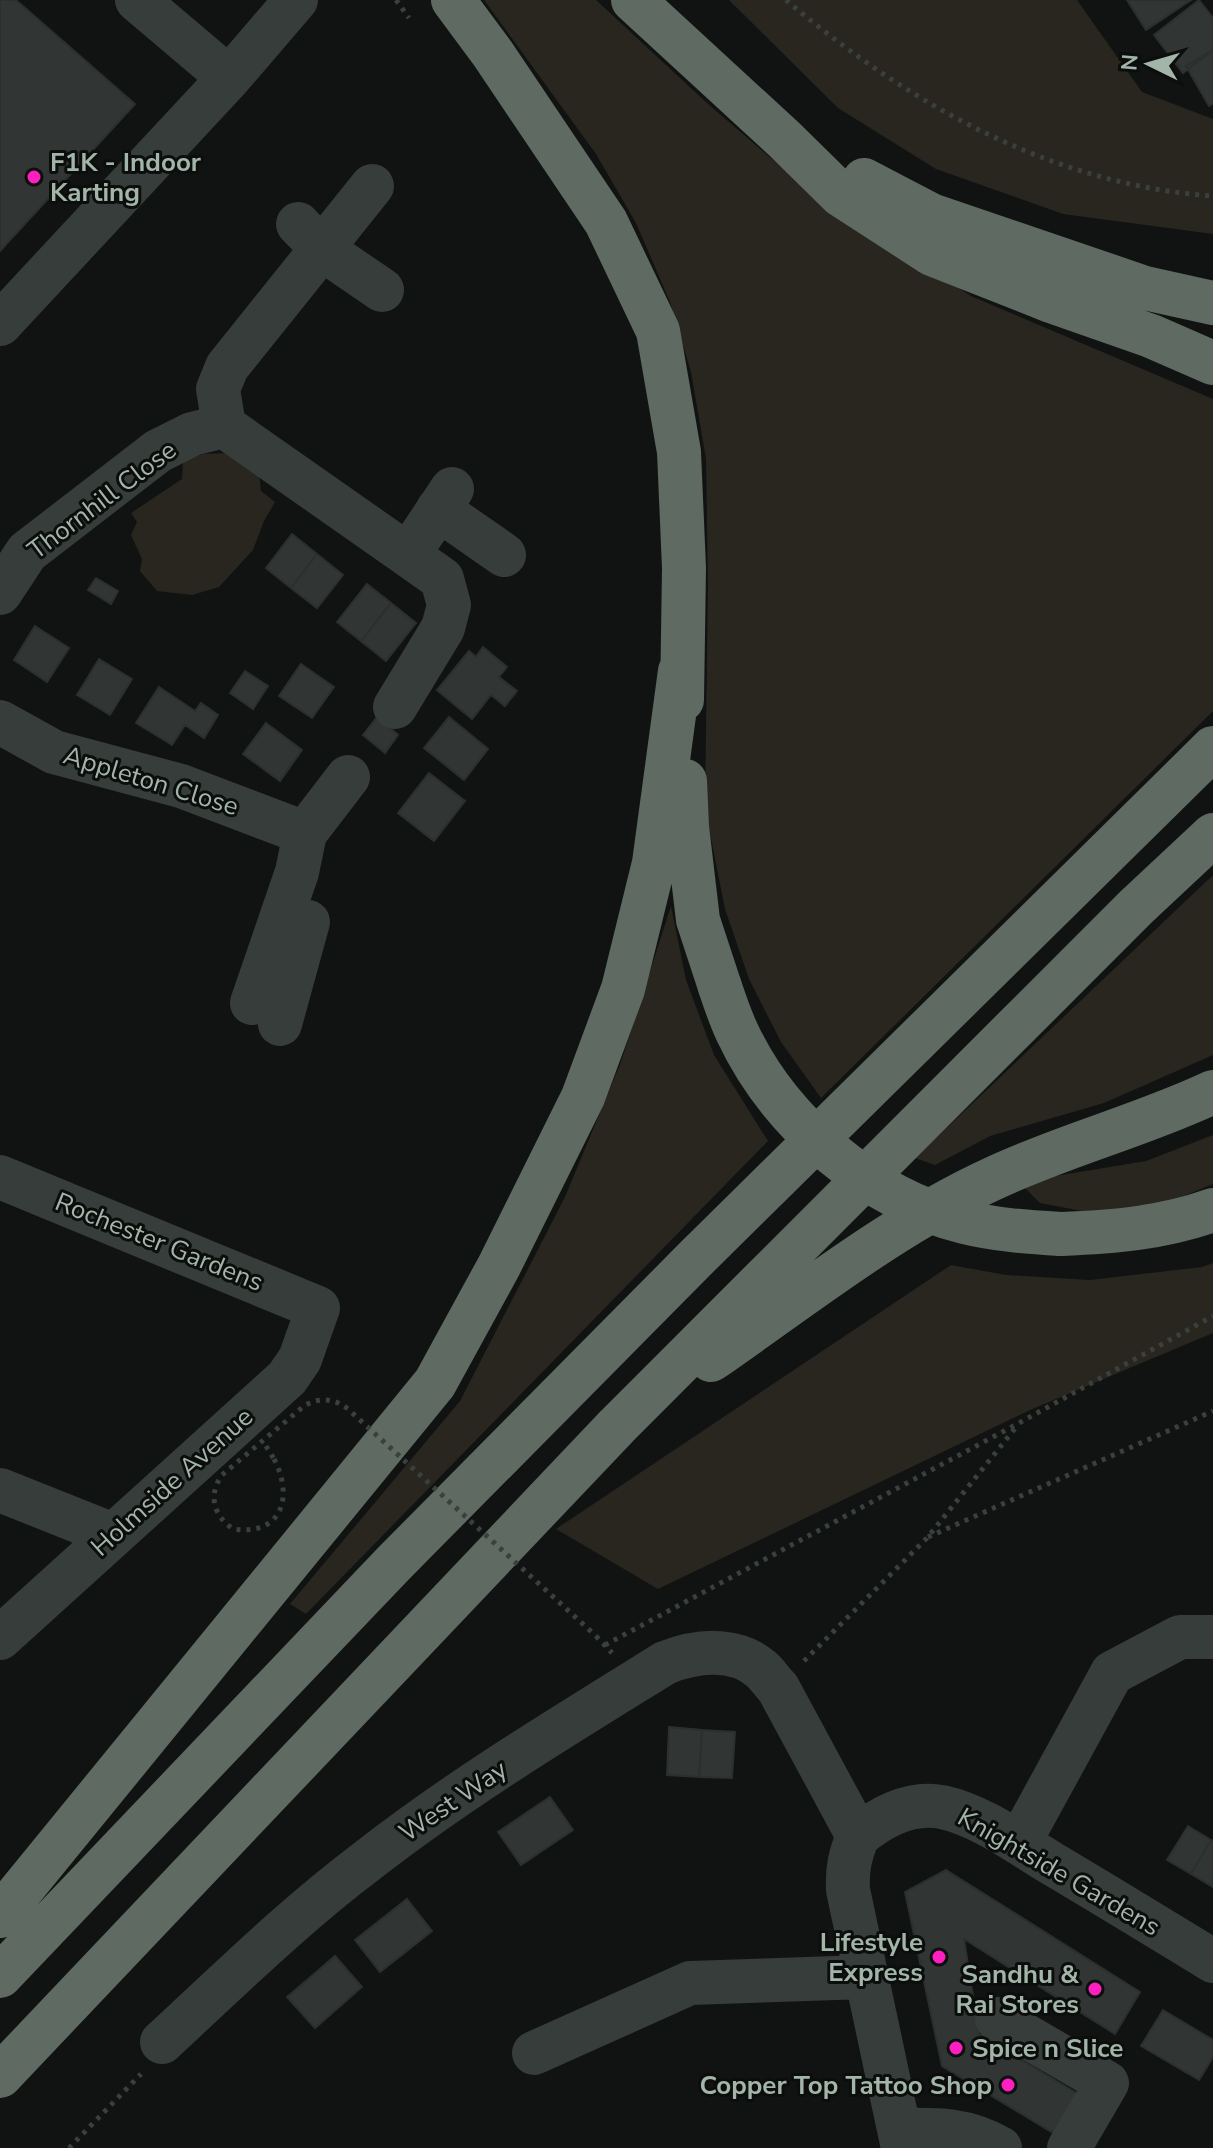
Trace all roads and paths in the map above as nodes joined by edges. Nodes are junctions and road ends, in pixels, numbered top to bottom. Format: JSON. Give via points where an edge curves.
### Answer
{"nodes":[{"id":1,"x":137,"y":0,"type":"edge"},
{"id":2,"x":296,"y":0,"type":"edge"},
{"id":3,"x":396,"y":0,"type":"edge"},
{"id":4,"x":453,"y":0,"type":"edge"},
{"id":5,"x":633,"y":0,"type":"edge"},
{"id":6,"x":786,"y":0,"type":"edge"},
{"id":7,"x":409,"y":18,"type":"dead end"},
{"id":8,"x":229,"y":78,"type":"junction"},
{"id":9,"x":784,"y":139,"type":"junction"},
{"id":10,"x":372,"y":186,"type":"dead end"},
{"id":11,"x":1213,"y":196,"type":"edge"},
{"id":12,"x":310,"y":236,"type":"junction"},
{"id":13,"x":382,"y":290,"type":"dead end"},
{"id":14,"x":1213,"y":303,"type":"edge"},
{"id":15,"x":0,"y":324,"type":"edge"},
{"id":16,"x":1213,"y":363,"type":"edge"},
{"id":17,"x":224,"y":426,"type":"junction"},
{"id":18,"x":504,"y":555,"type":"dead end"},
{"id":19,"x":425,"y":567,"type":"junction"},
{"id":20,"x":0,"y":593,"type":"edge"},
{"id":21,"x":680,"y":671,"type":"junction"},
{"id":22,"x":395,"y":707,"type":"dead end"},
{"id":23,"x":0,"y":722,"type":"edge"},
{"id":24,"x":1213,"y":748,"type":"edge"},
{"id":25,"x":348,"y":777,"type":"dead end"},
{"id":26,"x":1213,"y":835,"type":"edge"},
{"id":27,"x":301,"y":853,"type":"junction"},
{"id":28,"x":266,"y":1014,"type":"dead end"},
{"id":29,"x":1213,"y":1092,"type":"edge"},
{"id":30,"x":0,"y":1177,"type":"edge"},
{"id":31,"x":1213,"y":1210,"type":"edge"},
{"id":32,"x":318,"y":1308,"type":"joint"},
{"id":33,"x":1213,"y":1316,"type":"edge"},
{"id":34,"x":1213,"y":1411,"type":"edge"},
{"id":35,"x":1019,"y":1423,"type":"junction"},
{"id":36,"x":617,"y":1426,"type":"junction"},
{"id":37,"x":274,"y":1459,"type":"dead end"},
{"id":38,"x":0,"y":1490,"type":"edge"},
{"id":39,"x":113,"y":1535,"type":"junction"},
{"id":40,"x":927,"y":1538,"type":"junction"},
{"id":41,"x":1213,"y":1637,"type":"edge"},
{"id":42,"x":0,"y":1638,"type":"edge"},
{"id":43,"x":778,"y":1688,"type":"junction"},
{"id":44,"x":858,"y":1836,"type":"junction"},
{"id":45,"x":1019,"y":1843,"type":"junction"},
{"id":46,"x":0,"y":1916,"type":"edge"},
{"id":47,"x":1213,"y":1961,"type":"edge"},
{"id":48,"x":0,"y":1976,"type":"edge"},
{"id":49,"x":866,"y":1977,"type":"junction"},
{"id":50,"x":997,"y":2019,"type":"dead end"},
{"id":51,"x":162,"y":2042,"type":"joint"},
{"id":52,"x":534,"y":2053,"type":"dead end"},
{"id":53,"x":0,"y":2076,"type":"edge"},
{"id":54,"x":901,"y":2139,"type":"edge"},
{"id":55,"x":69,"y":2148,"type":"edge"},
{"id":56,"x":1000,"y":2148,"type":"edge"},
{"id":57,"x":1069,"y":2148,"type":"edge"}],
"edges":[{"from":1,"to":8,"type":"street"},
{"from":2,"to":8,"type":"street"},
{"from":3,"to":7,"type":"path"},
{"from":4,"to":21,"type":"highway","via":[[606,222],[658,331],[679,452],[684,568]]},
{"from":5,"to":9,"type":"highway"},
{"from":6,"to":11,"type":"path","via":[[910,93],[1024,152],[1090,176]]},
{"from":8,"to":15,"type":"street"},
{"from":9,"to":14,"type":"highway","via":[[931,215],[1145,288]]},
{"from":9,"to":16,"type":"highway","via":[[841,195],[932,254]]},
{"from":10,"to":12,"type":"street"},
{"from":12,"to":13,"type":"street"},
{"from":12,"to":17,"type":"street","via":[[275,306],[227,367],[218,389]]},
{"from":17,"to":19,"type":"street"},
{"from":17,"to":20,"type":"street","name":"Thornhill Close","via":[[158,451],[27,552]]},
{"from":18,"to":19,"type":"street","via":[[445,499]]},
{"from":19,"to":22,"type":"street","via":[[449,605],[443,628]]},
{"from":21,"to":31,"type":"highway","bridge":true,"via":[[687,827],[698,920],[738,1033],[793,1117],[870,1181],[914,1204],[974,1224],[1061,1234],[1117,1232]]},
{"from":21,"to":46,"type":"highway","via":[[654,863],[623,989],[583,1097],[471,1318],[435,1383]]},
{"from":23,"to":27,"type":"street","name":"Appleton Close","via":[[54,752],[181,786]]},
{"from":24,"to":48,"type":"highway","via":[[416,1540]]},
{"from":25,"to":27,"type":"street"},
{"from":26,"to":36,"type":"highway"},
{"from":27,"to":28,"type":"street"},
{"from":29,"to":36,"type":"highway","via":[[992,1178],[918,1217]]},
{"from":30,"to":32,"type":"street","name":"Rochester Gardens"},
{"from":32,"to":39,"type":"street","name":"Holmside Avenue","via":[[300,1359],[287,1378]]},
{"from":33,"to":35,"type":"path"},
{"from":34,"to":40,"type":"path"},
{"from":35,"to":37,"type":"path","bridge":true,"via":[[605,1645],[348,1409],[331,1400],[304,1406],[222,1475],[213,1501],[216,1513],[233,1529],[257,1530],[279,1513],[285,1486]]},
{"from":35,"to":40,"type":"path"},
{"from":36,"to":53,"type":"highway"},
{"from":38,"to":39,"type":"street"},
{"from":39,"to":42,"type":"street","name":"Holmside Avenue"},
{"from":40,"to":43,"type":"path"},
{"from":41,"to":45,"type":"street","via":[[1180,1637],[1112,1673]]},
{"from":43,"to":44,"type":"street","name":"West Way"},
{"from":43,"to":51,"type":"street","name":"West Way","via":[[761,1668],[725,1654],[684,1656],[665,1663],[366,1861]]},
{"from":44,"to":45,"type":"street","name":"Knightside Gardens","via":[[895,1813],[941,1807]]},
{"from":44,"to":49,"type":"street","via":[[850,1854],[848,1890]]},
{"from":45,"to":47,"type":"street","name":"Knightside Gardens"},
{"from":49,"to":52,"type":"street","via":[[690,1983]]},
{"from":49,"to":54,"type":"street"},
{"from":50,"to":57,"type":"street","via":[[1107,2083]]},
{"from":51,"to":55,"type":"path","via":[[135,2082]]},
{"from":54,"to":56,"type":"street","via":[[949,2129]]}]}
